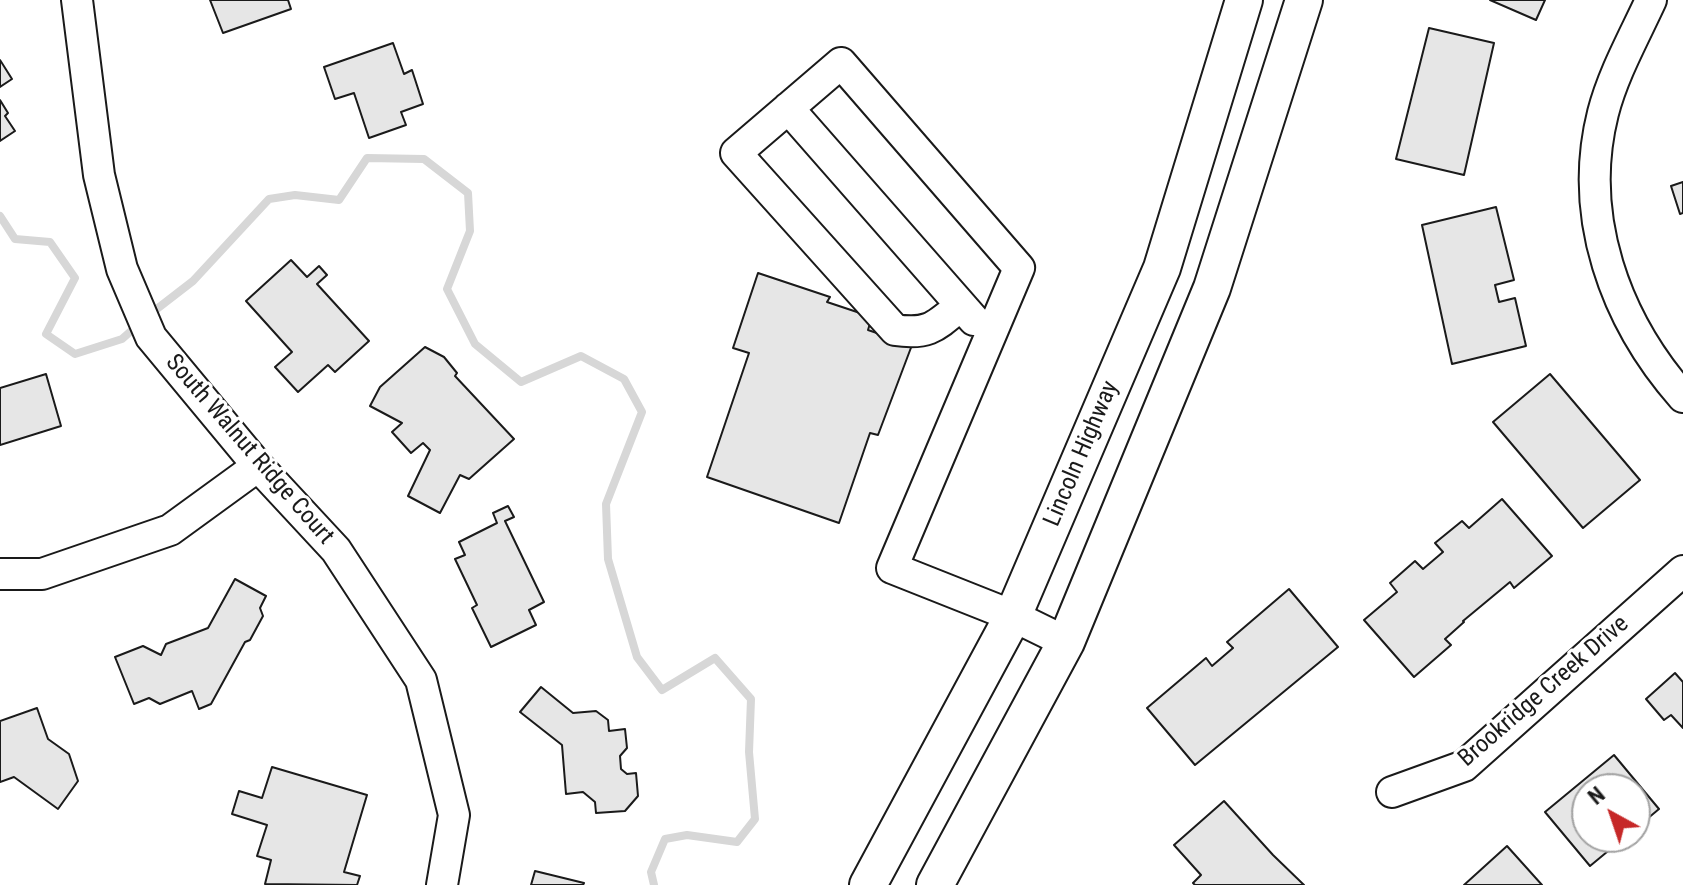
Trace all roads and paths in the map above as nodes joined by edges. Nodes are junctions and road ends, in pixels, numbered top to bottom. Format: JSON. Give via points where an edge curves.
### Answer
{"nodes":[{"id":1,"x":77,"y":0,"type":"edge"},
{"id":2,"x":1244,"y":0,"type":"edge"},
{"id":3,"x":1304,"y":0,"type":"edge"},
{"id":4,"x":1651,"y":0,"type":"edge"},
{"id":5,"x":788,"y":108,"type":"junction"},
{"id":6,"x":960,"y":306,"type":"junction"},
{"id":7,"x":990,"y":337,"type":"junction"},
{"id":8,"x":1683,"y":397,"type":"edge"},
{"id":9,"x":258,"y":466,"type":"junction"},
{"id":10,"x":1683,"y":571,"type":"edge"},
{"id":11,"x":0,"y":574,"type":"edge"},
{"id":12,"x":1013,"y":616,"type":"junction"},
{"id":13,"x":1066,"y":642,"type":"junction"},
{"id":14,"x":1392,"y":792,"type":"dead end"},
{"id":15,"x":442,"y":885,"type":"edge"},
{"id":16,"x":868,"y":885,"type":"edge"},
{"id":17,"x":935,"y":885,"type":"edge"}],
"edges":[{"from":1,"to":9,"type":"street","name":"South Walnut Ridge Court","via":[[99,175],[122,269],[151,337]]},
{"from":2,"to":12,"type":"main road","name":"Lincoln Highway","via":[[1162,268]]},
{"from":3,"to":13,"type":"main road","via":[[1212,288]]},
{"from":4,"to":8,"type":"street","via":[[1609,92],[1598,139],[1596,203],[1609,274],[1624,308],[1641,343]]},
{"from":5,"to":6,"type":"street"},
{"from":5,"to":6,"type":"street","via":[[736,153],[895,330],[919,333]]},
{"from":5,"to":7,"type":"street","via":[[841,63],[1019,268]]},
{"from":6,"to":7,"type":"street"},
{"from":7,"to":12,"type":"street","via":[[892,568]]},
{"from":9,"to":11,"type":"street","via":[[170,530],[42,574]]},
{"from":9,"to":15,"type":"street","name":"South Walnut Ridge Court","via":[[336,550],[421,680],[454,815]]},
{"from":10,"to":14,"type":"street","name":"Brookridge Creek Drive","via":[[1464,766]]},
{"from":12,"to":13,"type":"street"},
{"from":12,"to":16,"type":"main road","name":"Lincoln Highway"},
{"from":13,"to":17,"type":"main road"}]}
